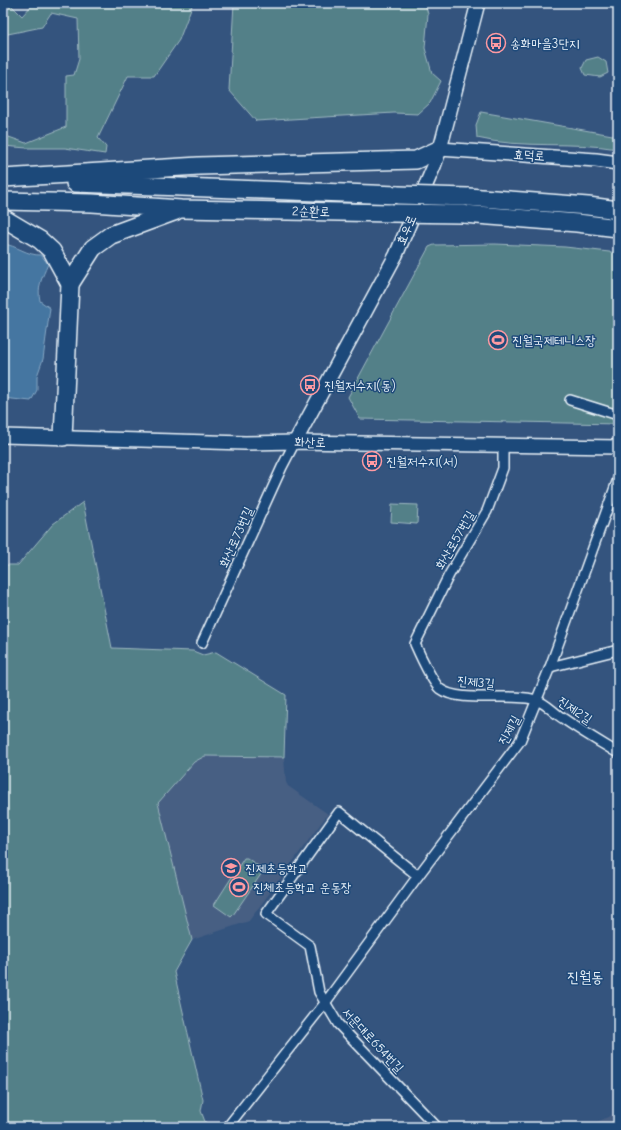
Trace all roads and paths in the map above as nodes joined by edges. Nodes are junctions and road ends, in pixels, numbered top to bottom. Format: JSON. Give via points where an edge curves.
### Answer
{"nodes":[{"id":1,"x":478,"y":3,"type":"edge"},
{"id":2,"x":440,"y":149,"type":"junction"},
{"id":3,"x":618,"y":163,"type":"edge"},
{"id":4,"x":3,"y":179,"type":"edge"},
{"id":5,"x":3,"y":201,"type":"edge"},
{"id":6,"x":181,"y":209,"type":"junction"},
{"id":7,"x":618,"y":210,"type":"edge"},
{"id":8,"x":9,"y":222,"type":"edge"},
{"id":9,"x":618,"y":228,"type":"edge"},
{"id":10,"x":69,"y":281,"type":"junction"},
{"id":11,"x":570,"y":400,"type":"dead end"},
{"id":12,"x":618,"y":415,"type":"edge"},
{"id":13,"x":3,"y":436,"type":"edge"},
{"id":14,"x":63,"y":437,"type":"junction"},
{"id":15,"x":295,"y":442,"type":"junction"},
{"id":16,"x":504,"y":446,"type":"junction"},
{"id":17,"x":618,"y":447,"type":"edge"},
{"id":18,"x":618,"y":478,"type":"edge"},
{"id":19,"x":202,"y":643,"type":"dead end"},
{"id":20,"x":415,"y":644,"type":"joint"},
{"id":21,"x":618,"y":650,"type":"edge"},
{"id":22,"x":550,"y":667,"type":"junction"},
{"id":23,"x":538,"y":700,"type":"junction"},
{"id":24,"x":618,"y":753,"type":"edge"},
{"id":25,"x":418,"y":876,"type":"junction"},
{"id":26,"x":325,"y":1003,"type":"junction"},
{"id":27,"x":229,"y":1124,"type":"dead end"},
{"id":28,"x":437,"y":1127,"type":"edge"}],
"edges":[{"from":1,"to":2,"type":"main road","name":"효우로"},
{"from":2,"to":3,"type":"main road","name":"효덕로"},
{"from":2,"to":4,"type":"highway","via":[[416,160],[200,166]]},
{"from":2,"to":15,"type":"main road","name":"효우로","via":[[396,255]]},
{"from":4,"to":7,"type":"highway","name":"2순환로","bridge":true,"via":[[468,197]]},
{"from":5,"to":6,"type":"highway","name":"2순환로"},
{"from":6,"to":9,"type":"highway","name":"2순환로","bridge":true,"via":[[464,214]]},
{"from":6,"to":10,"type":"highway","via":[[111,235],[93,248]]},
{"from":8,"to":10,"type":"highway","via":[[40,240],[52,251]]},
{"from":10,"to":14,"type":"highway"},
{"from":11,"to":12,"type":"street"},
{"from":13,"to":14,"type":"main road","name":"화산로"},
{"from":14,"to":15,"type":"main road","name":"화산로"},
{"from":15,"to":16,"type":"main road","name":"화산로"},
{"from":15,"to":19,"type":"street","name":"화산로73번길"},
{"from":16,"to":17,"type":"main road","name":"화산로"},
{"from":16,"to":20,"type":"street","name":"화산로57번길","via":[[503,468],[487,511],[449,575]]},
{"from":18,"to":22,"type":"street","name":"진제길"},
{"from":20,"to":23,"type":"street","name":"진제3길","via":[[440,689],[448,693]]},
{"from":21,"to":22,"type":"street"},
{"from":22,"to":23,"type":"street","name":"진제길"},
{"from":23,"to":24,"type":"street","name":"진제2길"},
{"from":23,"to":25,"type":"street","name":"진제길","via":[[515,749]]},
{"from":25,"to":26,"type":"street","name":"진제길"},
{"from":25,"to":26,"type":"street","name":"서문대로654번길","via":[[339,812],[266,914],[310,946],[319,992]]},
{"from":26,"to":27,"type":"street","name":"진제길"},
{"from":26,"to":28,"type":"street","name":"서문대로654번길","via":[[338,1024]]}]}
